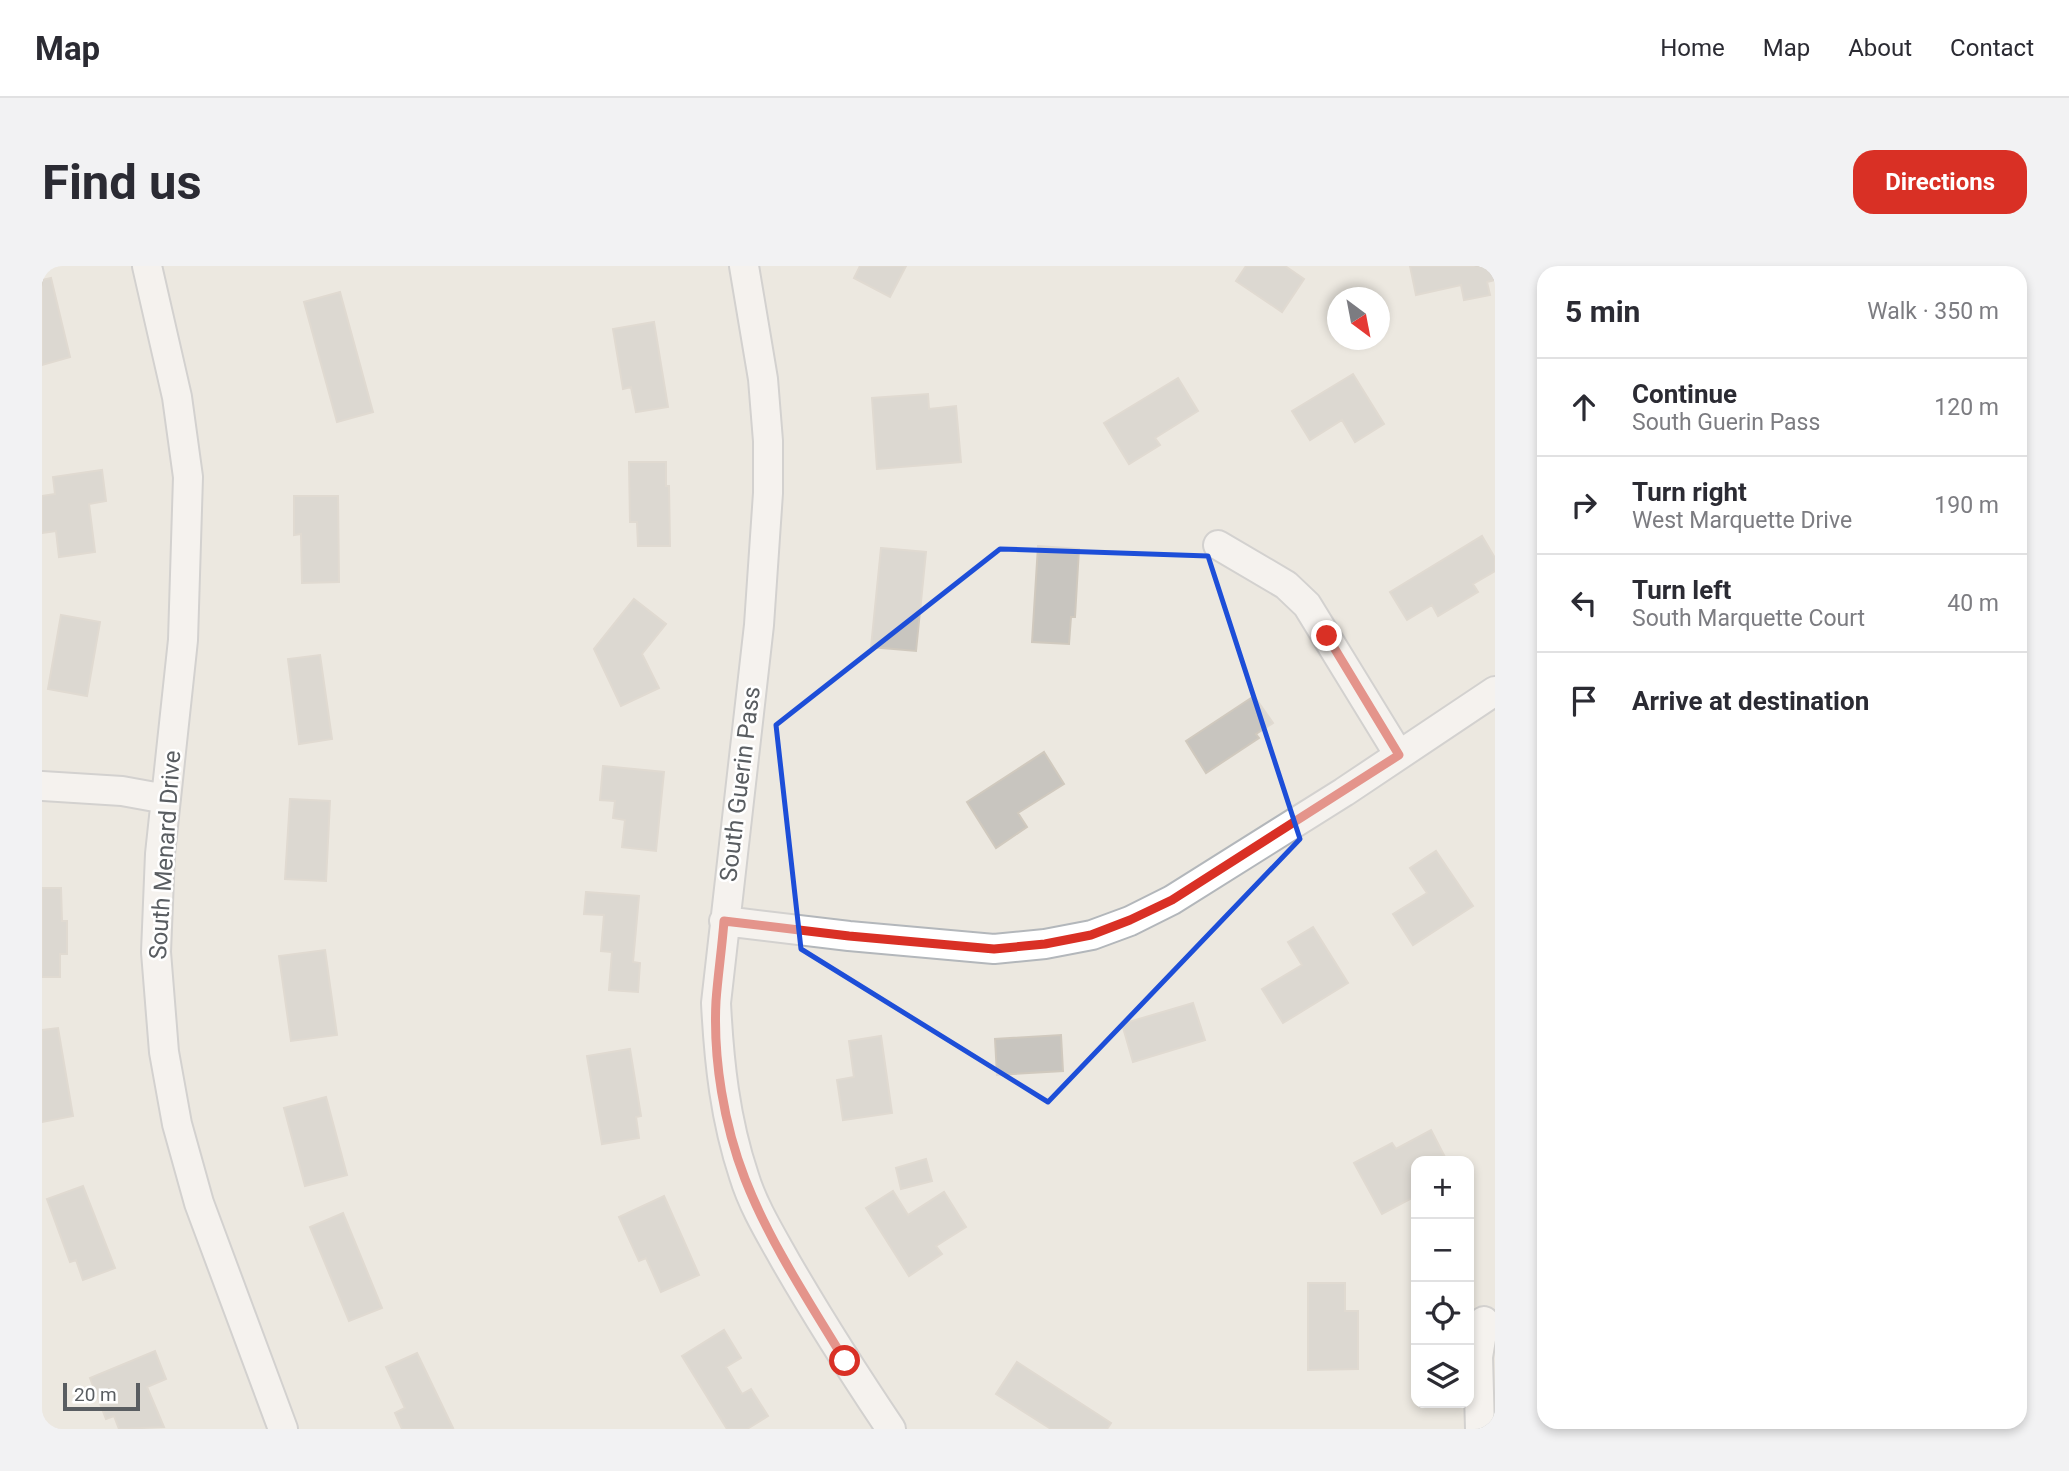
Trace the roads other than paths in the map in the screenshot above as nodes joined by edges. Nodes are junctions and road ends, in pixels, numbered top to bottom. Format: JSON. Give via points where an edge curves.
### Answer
{"nodes":[{"id":1,"x":147,"y":266,"type":"edge"},
{"id":2,"x":744,"y":266,"type":"edge"},
{"id":3,"x":1219,"y":545,"type":"dead end"},
{"id":4,"x":1495,"y":691,"type":"edge"},
{"id":5,"x":1399,"y":755,"type":"junction"},
{"id":6,"x":42,"y":786,"type":"edge"},
{"id":7,"x":166,"y":799,"type":"junction"},
{"id":8,"x":724,"y":921,"type":"junction"},
{"id":9,"x":1484,"y":1321,"type":"dead end"},
{"id":10,"x":283,"y":1429,"type":"edge"},
{"id":11,"x":891,"y":1429,"type":"edge"},
{"id":12,"x":1479,"y":1429,"type":"edge"}],
"edges":[{"from":1,"to":7,"type":"street","name":"South Menard Drive","via":[[177,397],[188,477],[183,640]]},
{"from":2,"to":8,"type":"street","name":"South Guerin Pass","via":[[763,379],[768,493],[759,625]]},
{"from":3,"to":5,"type":"street","via":[[1286,585],[1307,605]]},
{"from":4,"to":5,"type":"street"},
{"from":5,"to":8,"type":"street","via":[[1172,900],[1091,935],[994,949]]},
{"from":6,"to":7,"type":"street"},
{"from":7,"to":10,"type":"street","name":"South Menard Drive","via":[[156,952],[164,1052],[175,1112],[199,1203]]},
{"from":8,"to":11,"type":"street","name":"South Guerin Pass","via":[[716,1003],[719,1065],[744,1178],[807,1298]]},
{"from":9,"to":12,"type":"street","via":[[1478,1357]]}]}
